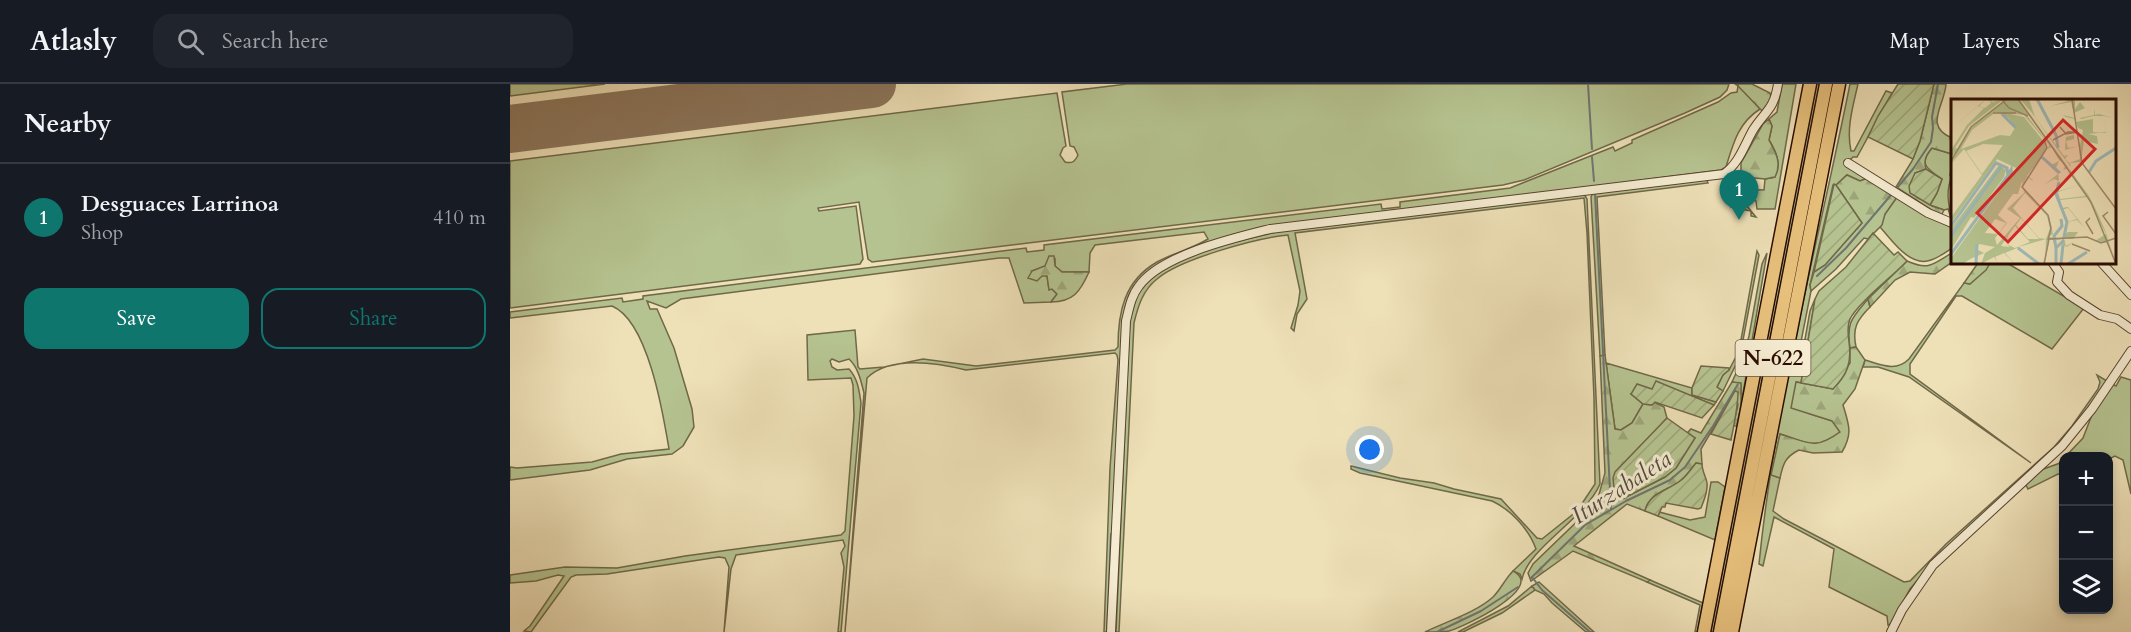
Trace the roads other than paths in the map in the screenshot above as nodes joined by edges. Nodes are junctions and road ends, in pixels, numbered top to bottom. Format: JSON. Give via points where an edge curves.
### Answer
{"nodes":[{"id":1,"x":1778,"y":84,"type":"edge"},
{"id":2,"x":1810,"y":84,"type":"edge"},
{"id":3,"x":1826,"y":84,"type":"edge"},
{"id":4,"x":1839,"y":84,"type":"edge"},
{"id":5,"x":1848,"y":163,"type":"dead end"},
{"id":6,"x":1951,"y":222,"type":"edge"},
{"id":7,"x":2053,"y":264,"type":"edge"},
{"id":8,"x":2103,"y":264,"type":"edge"},
{"id":9,"x":2131,"y":295,"type":"edge"},
{"id":10,"x":2131,"y":329,"type":"edge"},
{"id":11,"x":2131,"y":351,"type":"edge"},
{"id":12,"x":1111,"y":632,"type":"edge"},
{"id":13,"x":1704,"y":632,"type":"edge"},
{"id":14,"x":1720,"y":632,"type":"edge"},
{"id":15,"x":1732,"y":632,"type":"edge"},
{"id":16,"x":1891,"y":632,"type":"edge"}],
"edges":[{"from":1,"to":12,"type":"street","via":[[1768,112],[1754,128],[1736,163],[1724,174],[1270,229],[1207,247],[1148,276],[1133,296],[1126,321]]},
{"from":2,"to":13,"type":"highway","number":"N-622"},
{"from":3,"to":14,"type":"highway","number":"N-622"},
{"from":4,"to":15,"type":"highway"},
{"from":5,"to":6,"type":"street","via":[[1928,213]]},
{"from":7,"to":10,"type":"street","via":[[2059,272],[2057,282],[2069,295]]},
{"from":8,"to":9,"type":"street"},
{"from":11,"to":16,"type":"street","via":[[2062,446],[1933,565]]}]}
